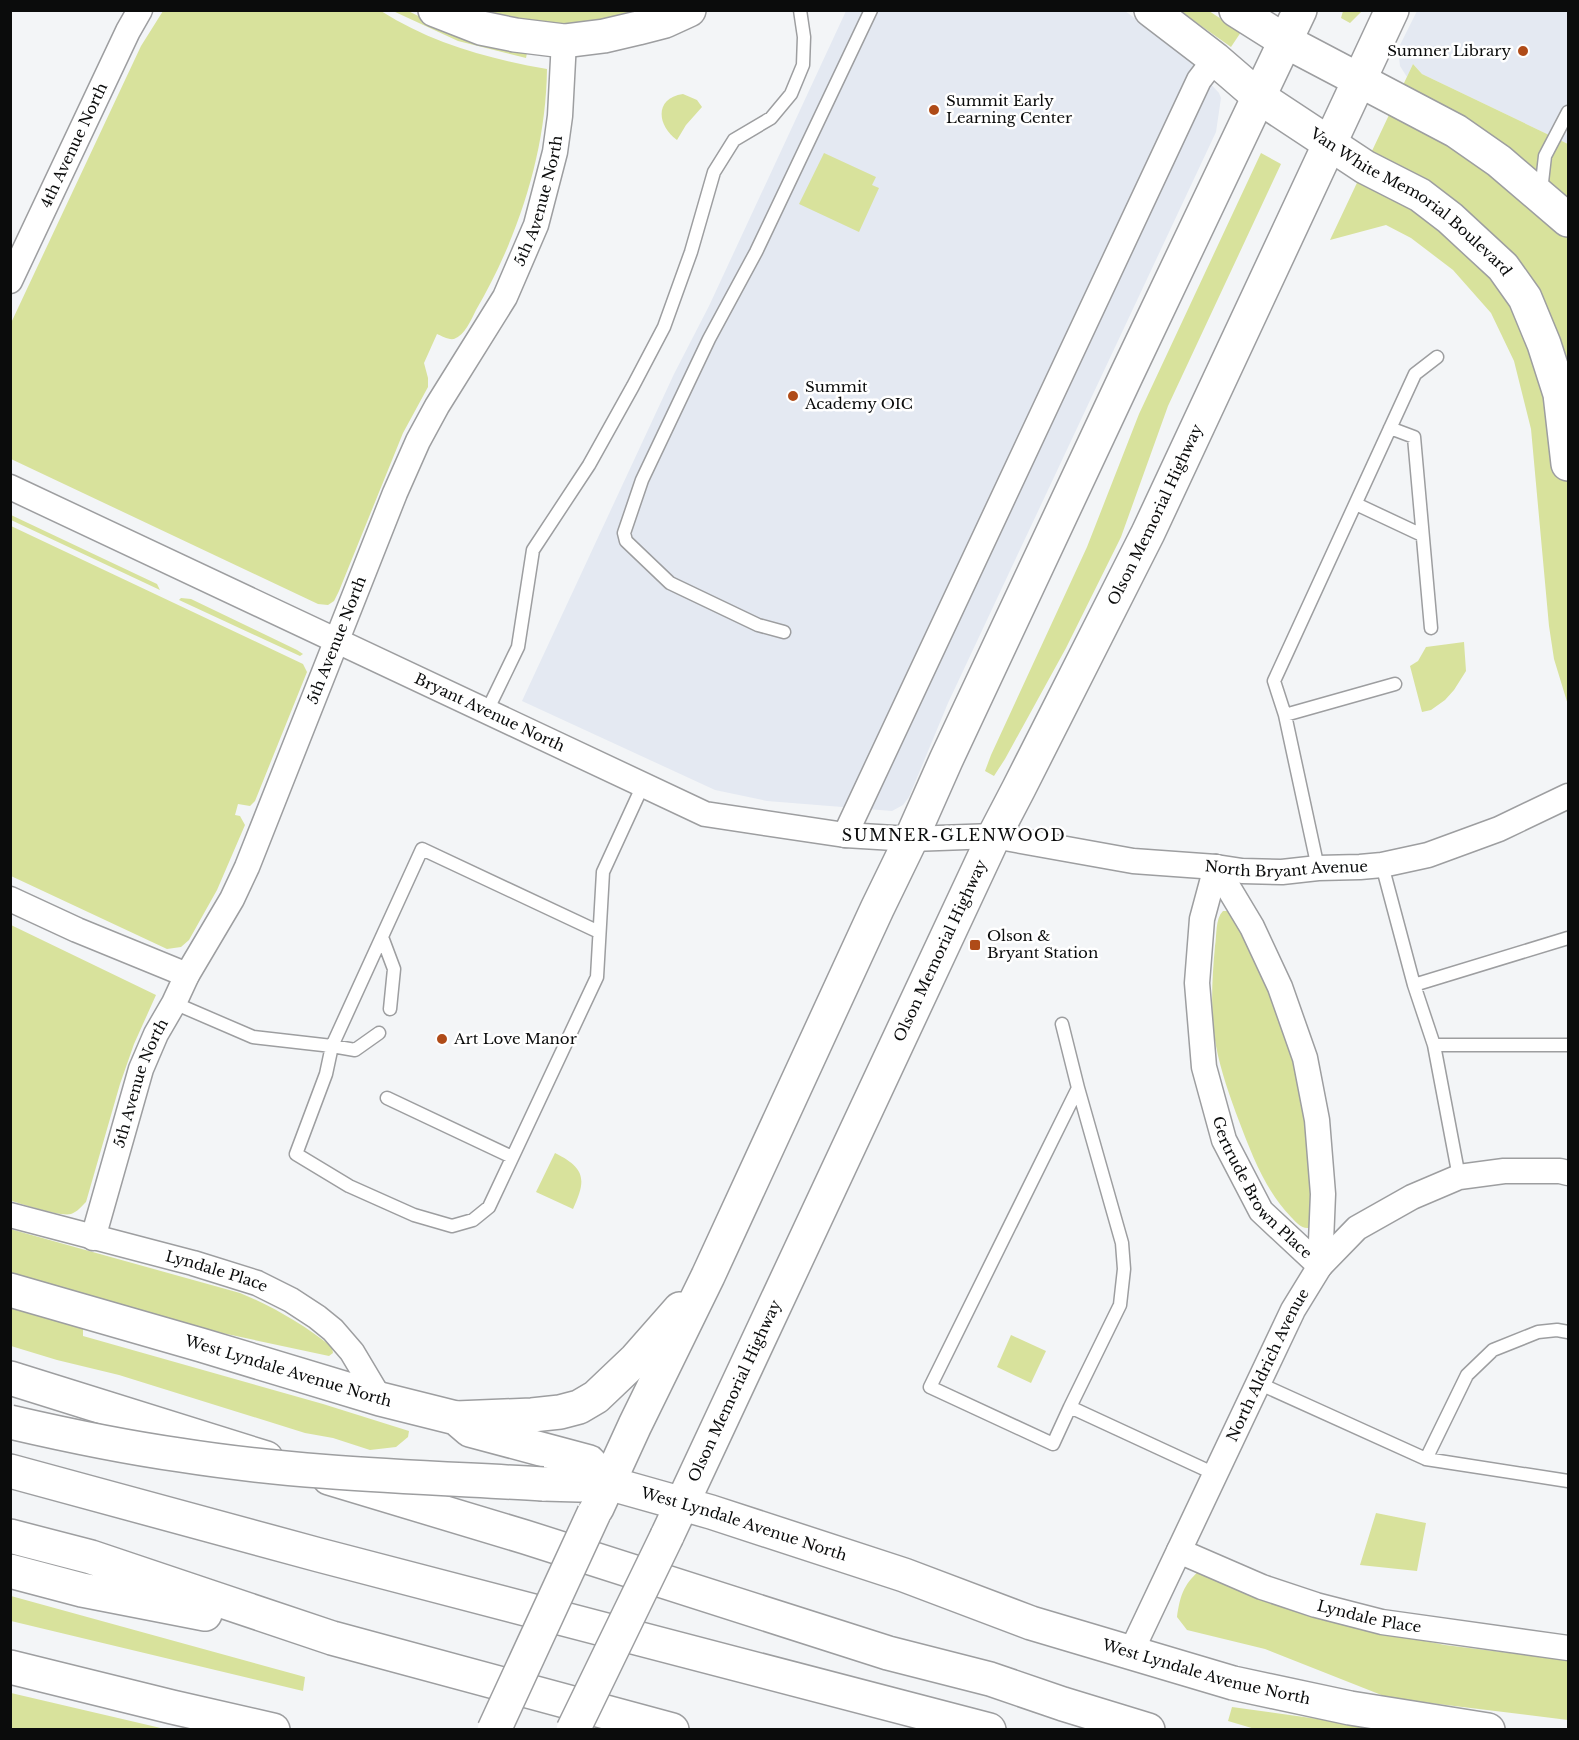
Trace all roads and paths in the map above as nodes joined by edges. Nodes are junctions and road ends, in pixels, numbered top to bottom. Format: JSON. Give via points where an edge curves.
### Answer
{"nodes":[{"id":1,"x":140,"y":10,"type":"edge"},
{"id":2,"x":435,"y":10,"type":"edge"},
{"id":3,"x":689,"y":10,"type":"edge"},
{"id":4,"x":800,"y":10,"type":"edge"},
{"id":5,"x":871,"y":10,"type":"edge"},
{"id":6,"x":1151,"y":10,"type":"edge"},
{"id":7,"x":1236,"y":10,"type":"edge"},
{"id":8,"x":1300,"y":10,"type":"edge"},
{"id":9,"x":1392,"y":10,"type":"edge"},
{"id":10,"x":564,"y":41,"type":"junction"},
{"id":11,"x":1285,"y":41,"type":"junction"},
{"id":12,"x":1215,"y":59,"type":"junction"},
{"id":13,"x":1360,"y":80,"type":"junction"},
{"id":14,"x":1259,"y":97,"type":"junction"},
{"id":15,"x":1569,"y":112,"type":"edge"},
{"id":16,"x":1330,"y":144,"type":"junction"},
{"id":17,"x":1540,"y":195,"type":"junction"},
{"id":18,"x":1569,"y":220,"type":"edge"},
{"id":19,"x":10,"y":281,"type":"edge"},
{"id":20,"x":1437,"y":357,"type":"dead end"},
{"id":21,"x":1390,"y":428,"type":"junction"},
{"id":22,"x":1569,"y":464,"type":"edge"},
{"id":23,"x":10,"y":487,"type":"edge"},
{"id":24,"x":1356,"y":504,"type":"junction"},
{"id":25,"x":1422,"y":535,"type":"junction"},
{"id":26,"x":1431,"y":628,"type":"dead end"},
{"id":27,"x":783,"y":632,"type":"dead end"},
{"id":28,"x":337,"y":642,"type":"junction"},
{"id":29,"x":1395,"y":684,"type":"dead end"},
{"id":30,"x":487,"y":711,"type":"junction"},
{"id":31,"x":1285,"y":715,"type":"junction"},
{"id":32,"x":644,"y":785,"type":"junction"},
{"id":33,"x":1569,"y":796,"type":"edge"},
{"id":34,"x":845,"y":835,"type":"junction"},
{"id":35,"x":994,"y":836,"type":"junction"},
{"id":36,"x":911,"y":839,"type":"junction"},
{"id":37,"x":1383,"y":865,"type":"junction"},
{"id":38,"x":1216,"y":867,"type":"junction"},
{"id":39,"x":1318,"y":868,"type":"junction"},
{"id":40,"x":10,"y":899,"type":"edge"},
{"id":41,"x":599,"y":932,"type":"junction"},
{"id":42,"x":382,"y":937,"type":"junction"},
{"id":43,"x":1569,"y":938,"type":"edge"},
{"id":44,"x":187,"y":975,"type":"junction"},
{"id":45,"x":1414,"y":985,"type":"junction"},
{"id":46,"x":174,"y":1003,"type":"junction"},
{"id":47,"x":390,"y":1009,"type":"dead end"},
{"id":48,"x":1062,"y":1024,"type":"dead end"},
{"id":49,"x":379,"y":1033,"type":"dead end"},
{"id":50,"x":1434,"y":1045,"type":"junction"},
{"id":51,"x":1569,"y":1045,"type":"edge"},
{"id":52,"x":332,"y":1046,"type":"junction"},
{"id":53,"x":1078,"y":1088,"type":"junction"},
{"id":54,"x":387,"y":1098,"type":"dead end"},
{"id":55,"x":512,"y":1157,"type":"junction"},
{"id":56,"x":1569,"y":1173,"type":"edge"},
{"id":57,"x":1459,"y":1178,"type":"junction"},
{"id":58,"x":10,"y":1215,"type":"edge"},
{"id":59,"x":93,"y":1238,"type":"junction"},
{"id":60,"x":1320,"y":1266,"type":"junction"},
{"id":61,"x":708,"y":1276,"type":"junction"},
{"id":62,"x":10,"y":1290,"type":"edge"},
{"id":63,"x":1569,"y":1332,"type":"edge"},
{"id":64,"x":10,"y":1378,"type":"edge"},
{"id":65,"x":1258,"y":1383,"type":"junction"},
{"id":66,"x":380,"y":1399,"type":"junction"},
{"id":67,"x":1071,"y":1407,"type":"junction"},
{"id":68,"x":456,"y":1418,"type":"junction"},
{"id":69,"x":10,"y":1422,"type":"edge"},
{"id":70,"x":1426,"y":1459,"type":"junction"},
{"id":71,"x":10,"y":1470,"type":"edge"},
{"id":72,"x":1215,"y":1474,"type":"junction"},
{"id":73,"x":1569,"y":1481,"type":"edge"},
{"id":74,"x":608,"y":1483,"type":"junction"},
{"id":75,"x":682,"y":1504,"type":"junction"},
{"id":76,"x":10,"y":1536,"type":"edge"},
{"id":77,"x":1179,"y":1551,"type":"junction"},
{"id":78,"x":10,"y":1571,"type":"edge"},
{"id":79,"x":332,"y":1638,"type":"junction"},
{"id":80,"x":1569,"y":1648,"type":"edge"},
{"id":81,"x":1131,"y":1652,"type":"junction"},
{"id":82,"x":10,"y":1667,"type":"edge"},
{"id":83,"x":273,"y":1730,"type":"edge"},
{"id":84,"x":494,"y":1730,"type":"edge"},
{"id":85,"x":573,"y":1730,"type":"edge"},
{"id":86,"x":672,"y":1730,"type":"edge"},
{"id":87,"x":989,"y":1730,"type":"edge"},
{"id":88,"x":1148,"y":1730,"type":"edge"},
{"id":89,"x":1488,"y":1730,"type":"edge"}],
"edges":[{"from":1,"to":19,"type":"street","name":"4th Avenue North"},
{"from":2,"to":10,"type":"main road","via":[[481,28]]},
{"from":3,"to":10,"type":"main road","via":[[638,28]]},
{"from":4,"to":30,"type":"lane","via":[[803,65],[790,94],[771,118],[734,140],[714,172],[692,252],[664,327],[589,465],[533,550],[518,647]]},
{"from":5,"to":27,"type":"lane","via":[[642,480],[624,533],[626,541],[670,583],[758,625]]},
{"from":6,"to":12,"type":"main road","name":"Van White Memorial Boulevard"},
{"from":7,"to":11,"type":"main road"},
{"from":8,"to":11,"type":"main road"},
{"from":9,"to":13,"type":"main road","name":"Olson Memorial Highway"},
{"from":10,"to":28,"type":"street","name":"5th Avenue North","via":[[555,152],[536,225],[505,297],[418,441]]},
{"from":11,"to":13,"type":"main road"},
{"from":11,"to":14,"type":"main road"},
{"from":12,"to":14,"type":"main road","name":"Van White Memorial Boulevard"},
{"from":12,"to":34,"type":"street","via":[[1199,80]]},
{"from":13,"to":16,"type":"main road","name":"Olson Memorial Highway"},
{"from":13,"to":17,"type":"main road","via":[[1456,131]]},
{"from":14,"to":16,"type":"main road","name":"Van White Memorial Boulevard"},
{"from":14,"to":36,"type":"main road"},
{"from":15,"to":17,"type":"lane","via":[[1545,156]]},
{"from":16,"to":22,"type":"main road","name":"Van White Memorial Boulevard","via":[[1420,195],[1503,267],[1525,298],[1544,344],[1560,394]]},
{"from":16,"to":35,"type":"main road","name":"Olson Memorial Highway","via":[[1142,544]]},
{"from":17,"to":18,"type":"main road"},
{"from":20,"to":21,"type":"lane","via":[[1415,374]]},
{"from":21,"to":24,"type":"lane"},
{"from":21,"to":25,"type":"lane","via":[[1414,437]]},
{"from":23,"to":28,"type":"street","name":"Bryant Avenue North"},
{"from":24,"to":25,"type":"lane"},
{"from":24,"to":31,"type":"lane","via":[[1274,681]]},
{"from":25,"to":26,"type":"lane"},
{"from":28,"to":30,"type":"street","name":"Bryant Avenue North"},
{"from":28,"to":44,"type":"street","name":"5th Avenue North","via":[[247,867]]},
{"from":29,"to":31,"type":"lane"},
{"from":30,"to":32,"type":"street","name":"Bryant Avenue North"},
{"from":31,"to":39,"type":"lane"},
{"from":32,"to":34,"type":"street","name":"Bryant Avenue North","via":[[705,814]]},
{"from":32,"to":41,"type":"lane","via":[[603,872]]},
{"from":33,"to":37,"type":"street","name":"North Bryant Avenue","via":[[1499,829],[1428,855]]},
{"from":34,"to":36,"type":"street","name":"Bryant Avenue North"},
{"from":35,"to":36,"type":"street","name":"Bryant Avenue North"},
{"from":35,"to":38,"type":"street","name":"North Bryant Avenue","via":[[1133,861]]},
{"from":35,"to":75,"type":"main road","name":"Olson Memorial Highway"},
{"from":36,"to":61,"type":"main road"},
{"from":37,"to":39,"type":"street","name":"North Bryant Avenue"},
{"from":37,"to":45,"type":"lane"},
{"from":38,"to":39,"type":"street","name":"North Bryant Avenue","via":[[1282,872]]},
{"from":38,"to":60,"type":"street","name":"Gertrude Brown Place","via":[[1252,927],[1280,987],[1305,1058],[1317,1120],[1323,1194]]},
{"from":38,"to":60,"type":"street","name":"Gertrude Brown Place","via":[[1202,919],[1197,983],[1204,1067],[1224,1140],[1262,1211]]},
{"from":40,"to":44,"type":"street"},
{"from":41,"to":42,"type":"lane","via":[[422,849]]},
{"from":41,"to":55,"type":"lane","via":[[597,977]]},
{"from":42,"to":47,"type":"lane","via":[[394,969]]},
{"from":42,"to":52,"type":"lane"},
{"from":43,"to":45,"type":"lane"},
{"from":44,"to":46,"type":"street","name":"5th Avenue North"},
{"from":45,"to":50,"type":"lane"},
{"from":46,"to":52,"type":"lane","via":[[253,1037]]},
{"from":46,"to":59,"type":"street","name":"5th Avenue North","via":[[141,1069]]},
{"from":48,"to":53,"type":"lane"},
{"from":49,"to":52,"type":"lane","via":[[355,1050]]},
{"from":50,"to":51,"type":"lane"},
{"from":50,"to":57,"type":"lane"},
{"from":52,"to":55,"type":"lane","via":[[326,1074],[296,1154],[349,1186],[452,1227],[473,1220],[489,1207]]},
{"from":53,"to":67,"type":"lane","via":[[1122,1243],[1124,1269],[1120,1305]]},
{"from":53,"to":67,"type":"lane","via":[[930,1387],[1053,1444]]},
{"from":54,"to":55,"type":"lane"},
{"from":56,"to":57,"type":"street","name":"North Aldrich Avenue","via":[[1504,1171]]},
{"from":57,"to":60,"type":"street","name":"North Aldrich Avenue","via":[[1412,1197],[1357,1228]]},
{"from":58,"to":59,"type":"street","name":"Lyndale Place"},
{"from":59,"to":66,"type":"street","name":"Lyndale Place","via":[[193,1263],[256,1283],[291,1300],[333,1329]]},
{"from":60,"to":65,"type":"street","name":"North Aldrich Avenue","via":[[1293,1310]]},
{"from":61,"to":68,"type":"main road","via":[[636,1359],[596,1397],[579,1407],[532,1415]]},
{"from":61,"to":74,"type":"main road"},
{"from":62,"to":66,"type":"main road","name":"West Lyndale Avenue North"},
{"from":63,"to":70,"type":"lane","via":[[1538,1332],[1493,1350],[1467,1375]]},
{"from":64,"to":88,"type":"main road","via":[[888,1653],[990,1678]]},
{"from":65,"to":70,"type":"lane"},
{"from":65,"to":72,"type":"street","name":"North Aldrich Avenue"},
{"from":66,"to":68,"type":"main road","name":"West Lyndale Avenue North"},
{"from":67,"to":72,"type":"lane"},
{"from":68,"to":74,"type":"main road","name":"West Lyndale Avenue North","via":[[470,1430],[589,1462]]},
{"from":69,"to":74,"type":"main road","bridge":true,"via":[[181,1456],[250,1464],[373,1475],[543,1484]]},
{"from":70,"to":73,"type":"lane"},
{"from":71,"to":87,"type":"main road"},
{"from":72,"to":77,"type":"street","name":"North Aldrich Avenue"},
{"from":74,"to":75,"type":"main road","name":"West Lyndale Avenue North"},
{"from":74,"to":84,"type":"main road","bridge":true},
{"from":75,"to":81,"type":"main road","name":"West Lyndale Avenue North","via":[[904,1575],[1031,1623]]},
{"from":75,"to":85,"type":"main road","name":"Olson Memorial Highway","bridge":true},
{"from":76,"to":79,"type":"main road","via":[[91,1557]]},
{"from":77,"to":80,"type":"street","name":"Lyndale Place","via":[[1262,1587],[1382,1622]]},
{"from":77,"to":81,"type":"street","name":"North Aldrich Avenue"},
{"from":78,"to":79,"type":"main road","via":[[82,1590]]},
{"from":79,"to":86,"type":"main road"},
{"from":81,"to":89,"type":"main road","name":"West Lyndale Avenue North","via":[[1243,1685],[1350,1708]]},
{"from":82,"to":83,"type":"main road"}]}
